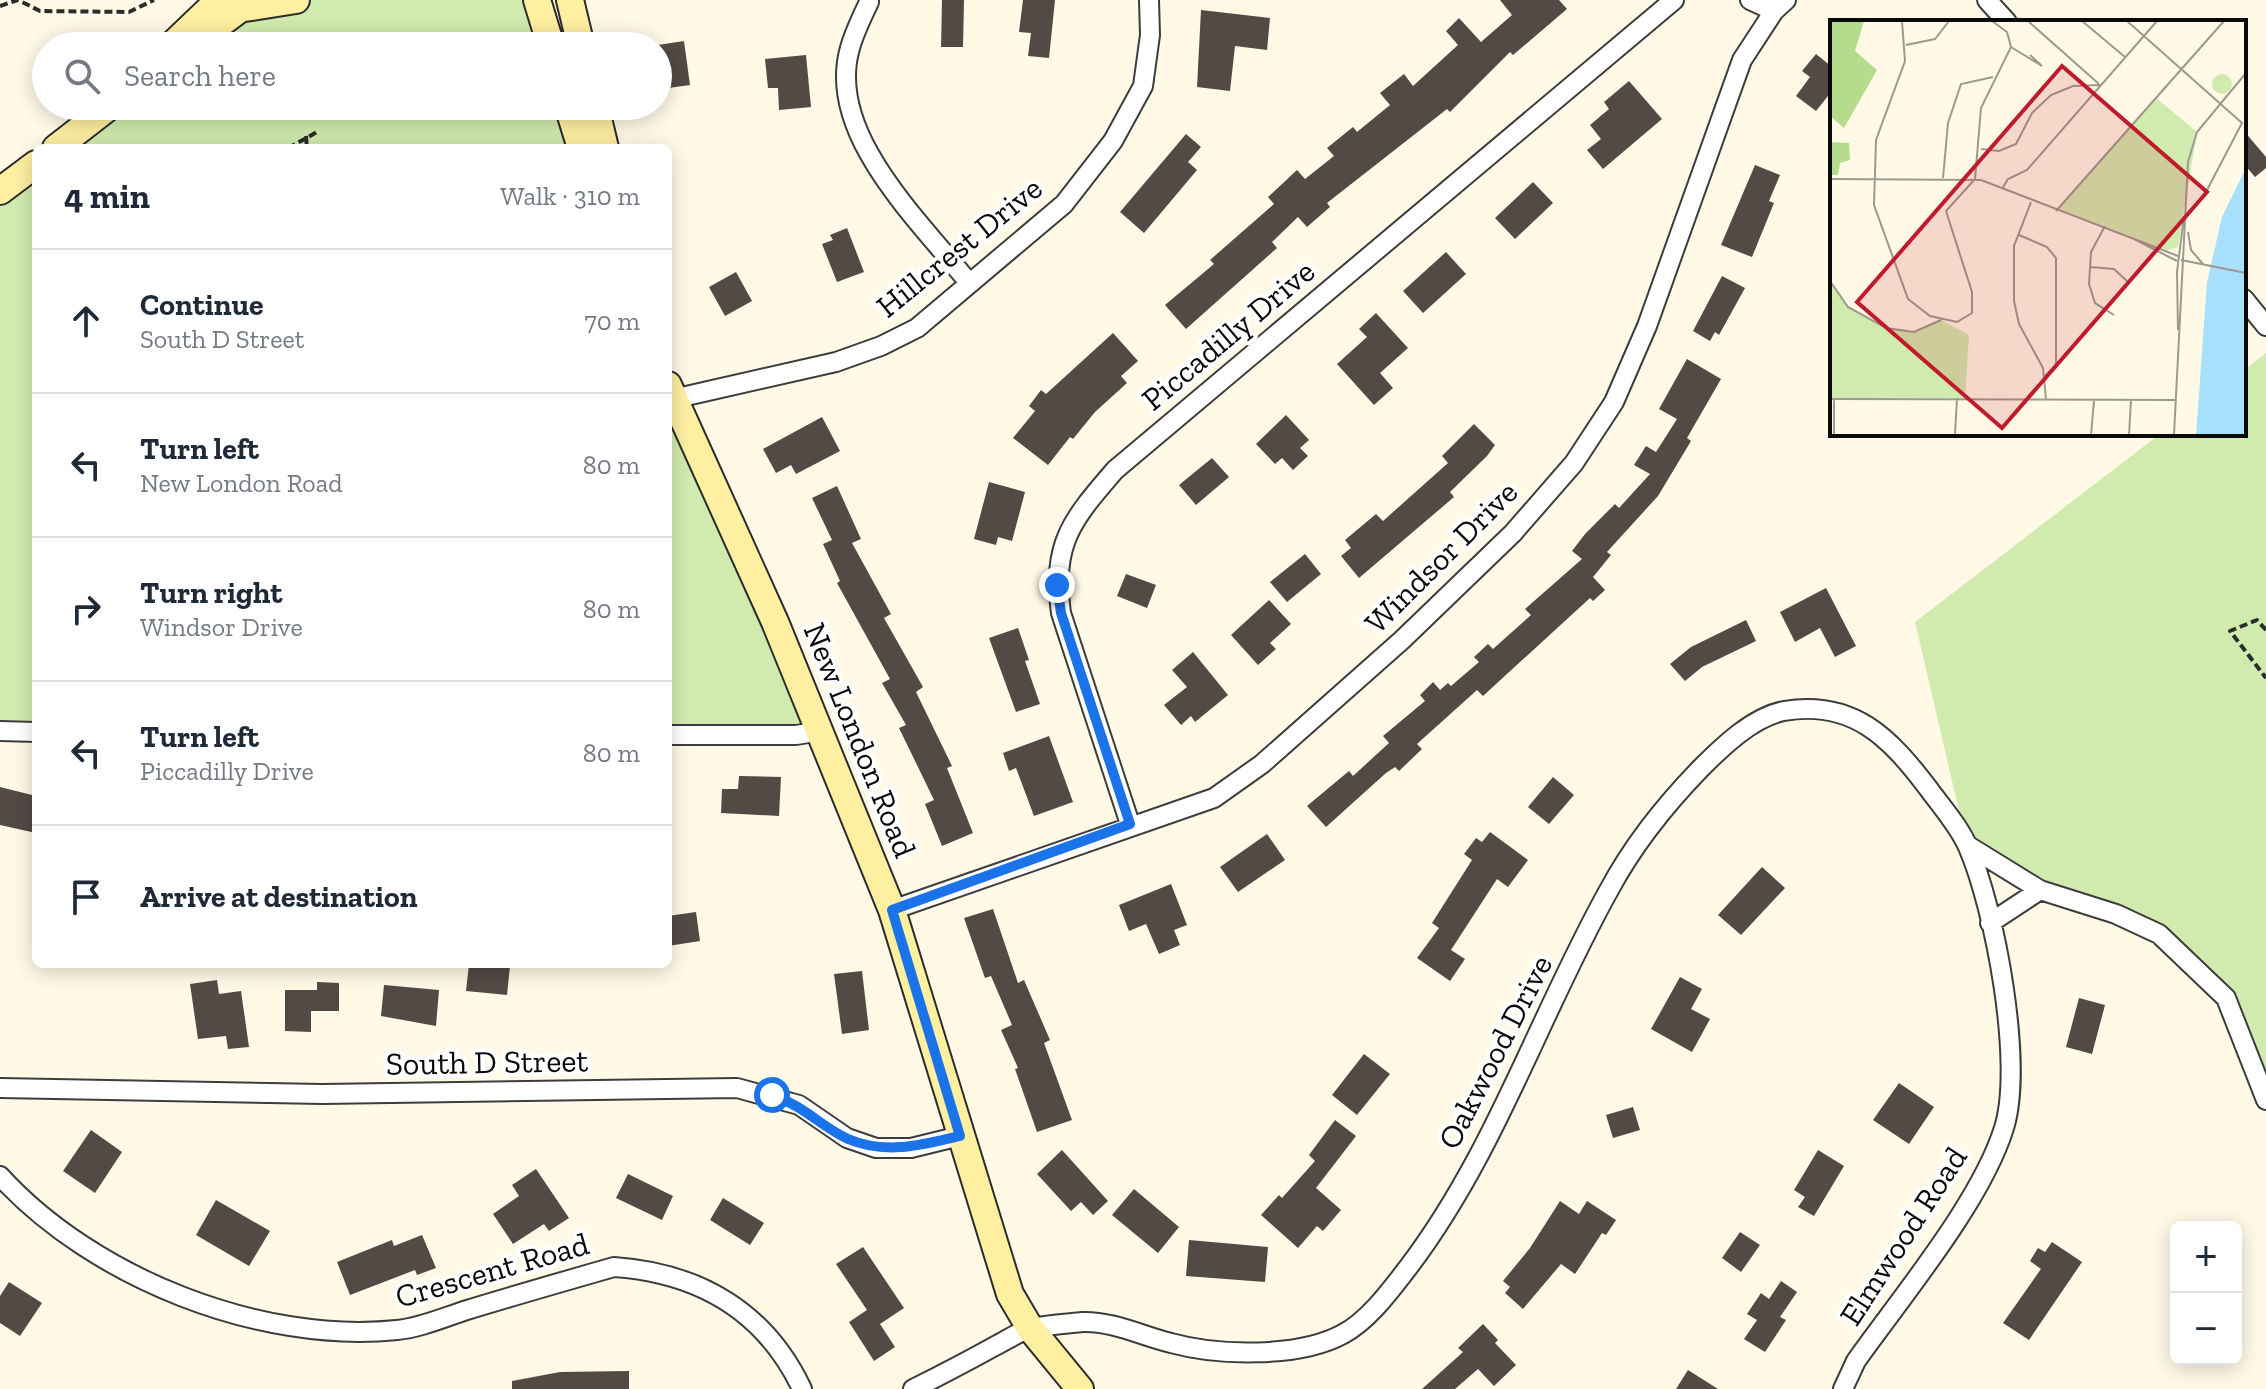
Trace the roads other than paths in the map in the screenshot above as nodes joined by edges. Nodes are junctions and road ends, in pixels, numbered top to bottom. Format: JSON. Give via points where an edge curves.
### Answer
{"nodes":[{"id":1,"x":219,"y":0,"type":"edge"},
{"id":2,"x":296,"y":0,"type":"edge"},
{"id":3,"x":537,"y":0,"type":"edge"},
{"id":4,"x":570,"y":0,"type":"edge"},
{"id":5,"x":1149,"y":0,"type":"edge"},
{"id":6,"x":1674,"y":0,"type":"edge"},
{"id":7,"x":1750,"y":0,"type":"edge"},
{"id":8,"x":1987,"y":0,"type":"edge"},
{"id":9,"x":869,"y":2,"type":"dead end"},
{"id":10,"x":248,"y":4,"type":"edge"},
{"id":11,"x":1780,"y":6,"type":"edge"},
{"id":12,"x":2005,"y":20,"type":"edge"},
{"id":13,"x":186,"y":32,"type":"edge"},
{"id":14,"x":209,"y":32,"type":"edge"},
{"id":15,"x":547,"y":32,"type":"edge"},
{"id":16,"x":578,"y":32,"type":"edge"},
{"id":17,"x":92,"y":120,"type":"edge"},
{"id":18,"x":572,"y":120,"type":"edge"},
{"id":19,"x":598,"y":120,"type":"edge"},
{"id":20,"x":61,"y":144,"type":"edge"},
{"id":21,"x":580,"y":144,"type":"edge"},
{"id":22,"x":604,"y":144,"type":"edge"},
{"id":23,"x":32,"y":167,"type":"edge"},
{"id":24,"x":0,"y":191,"type":"edge"},
{"id":25,"x":969,"y":283,"type":"junction"},
{"id":26,"x":2246,"y":301,"type":"edge"},
{"id":27,"x":2266,"y":326,"type":"edge"},
{"id":28,"x":672,"y":392,"type":"edge"},
{"id":29,"x":672,"y":394,"type":"edge"},
{"id":30,"x":0,"y":731,"type":"edge"},
{"id":31,"x":821,"y":731,"type":"junction"},
{"id":32,"x":32,"y":732,"type":"edge"},
{"id":33,"x":672,"y":735,"type":"edge"},
{"id":34,"x":1130,"y":824,"type":"junction"},
{"id":35,"x":1967,"y":845,"type":"junction"},
{"id":36,"x":2040,"y":890,"type":"junction"},
{"id":37,"x":892,"y":910,"type":"junction"},
{"id":38,"x":1990,"y":923,"type":"junction"},
{"id":39,"x":0,"y":1088,"type":"edge"},
{"id":40,"x":2266,"y":1100,"type":"edge"},
{"id":41,"x":960,"y":1136,"type":"junction"},
{"id":42,"x":0,"y":1176,"type":"edge"},
{"id":43,"x":1030,"y":1328,"type":"junction"},
{"id":44,"x":802,"y":1389,"type":"edge"},
{"id":45,"x":913,"y":1389,"type":"edge"},
{"id":46,"x":1080,"y":1389,"type":"edge"},
{"id":47,"x":1843,"y":1389,"type":"edge"}],
"edges":[{"from":1,"to":13,"type":"street"},
{"from":2,"to":10,"type":"street"},
{"from":3,"to":15,"type":"street"},
{"from":4,"to":16,"type":"street"},
{"from":5,"to":25,"type":"street","name":"Hillcrest Drive","via":[[1143,86],[1113,141],[1064,204]]},
{"from":6,"to":34,"type":"street","name":"Piccadilly Drive","via":[[1115,470],[1081,509],[1060,549],[1061,613]]},
{"from":7,"to":11,"type":"street"},
{"from":8,"to":12,"type":"street"},
{"from":9,"to":25,"type":"street","via":[[849,51],[848,103],[861,142]]},
{"from":10,"to":14,"type":"street"},
{"from":11,"to":34,"type":"street","name":"Windsor Drive","via":[[1742,60],[1647,326],[1614,402],[1574,463],[1513,533],[1262,764],[1214,798]]},
{"from":17,"to":20,"type":"street"},
{"from":18,"to":21,"type":"street"},
{"from":19,"to":22,"type":"street"},
{"from":23,"to":24,"type":"street"},
{"from":25,"to":28,"type":"street","name":"Hillcrest Drive","via":[[917,328],[881,346],[836,362]]},
{"from":26,"to":27,"type":"street"},
{"from":29,"to":31,"type":"street","name":"New London Road"},
{"from":30,"to":32,"type":"street"},
{"from":31,"to":33,"type":"street"},
{"from":31,"to":37,"type":"street","name":"New London Road"},
{"from":34,"to":37,"type":"street","name":"Windsor Drive"},
{"from":35,"to":36,"type":"street"},
{"from":35,"to":38,"type":"street","name":"Oakwood Drive"},
{"from":35,"to":43,"type":"street","name":"Oakwood Drive","via":[[1895,746],[1851,715],[1813,708],[1778,712],[1719,750],[1665,805],[1609,889],[1514,1090],[1436,1231],[1386,1296],[1343,1334],[1299,1347],[1235,1354],[1175,1345],[1115,1326],[1081,1322]]},
{"from":36,"to":38,"type":"street"},
{"from":36,"to":40,"type":"street","via":[[2159,934],[2195,966],[2226,998]]},
{"from":37,"to":41,"type":"street","name":"New London Road"},
{"from":38,"to":47,"type":"street","name":"Elmwood Road","via":[[2012,1076],[2005,1126],[1984,1174],[1856,1361]]},
{"from":39,"to":41,"type":"street","name":"South D Street","via":[[322,1094],[737,1088],[799,1105],[847,1138],[876,1148],[911,1148]]},
{"from":41,"to":43,"type":"street","name":"New London Road","via":[[1010,1294]]},
{"from":42,"to":44,"type":"street","name":"Crescent Road","via":[[60,1230],[136,1277],[214,1310],[335,1332],[400,1330],[614,1267],[650,1269],[711,1290],[739,1310],[787,1356]]},
{"from":43,"to":45,"type":"street","name":"Oakwood Drive"},
{"from":43,"to":46,"type":"street","name":"New London Road"}]}
